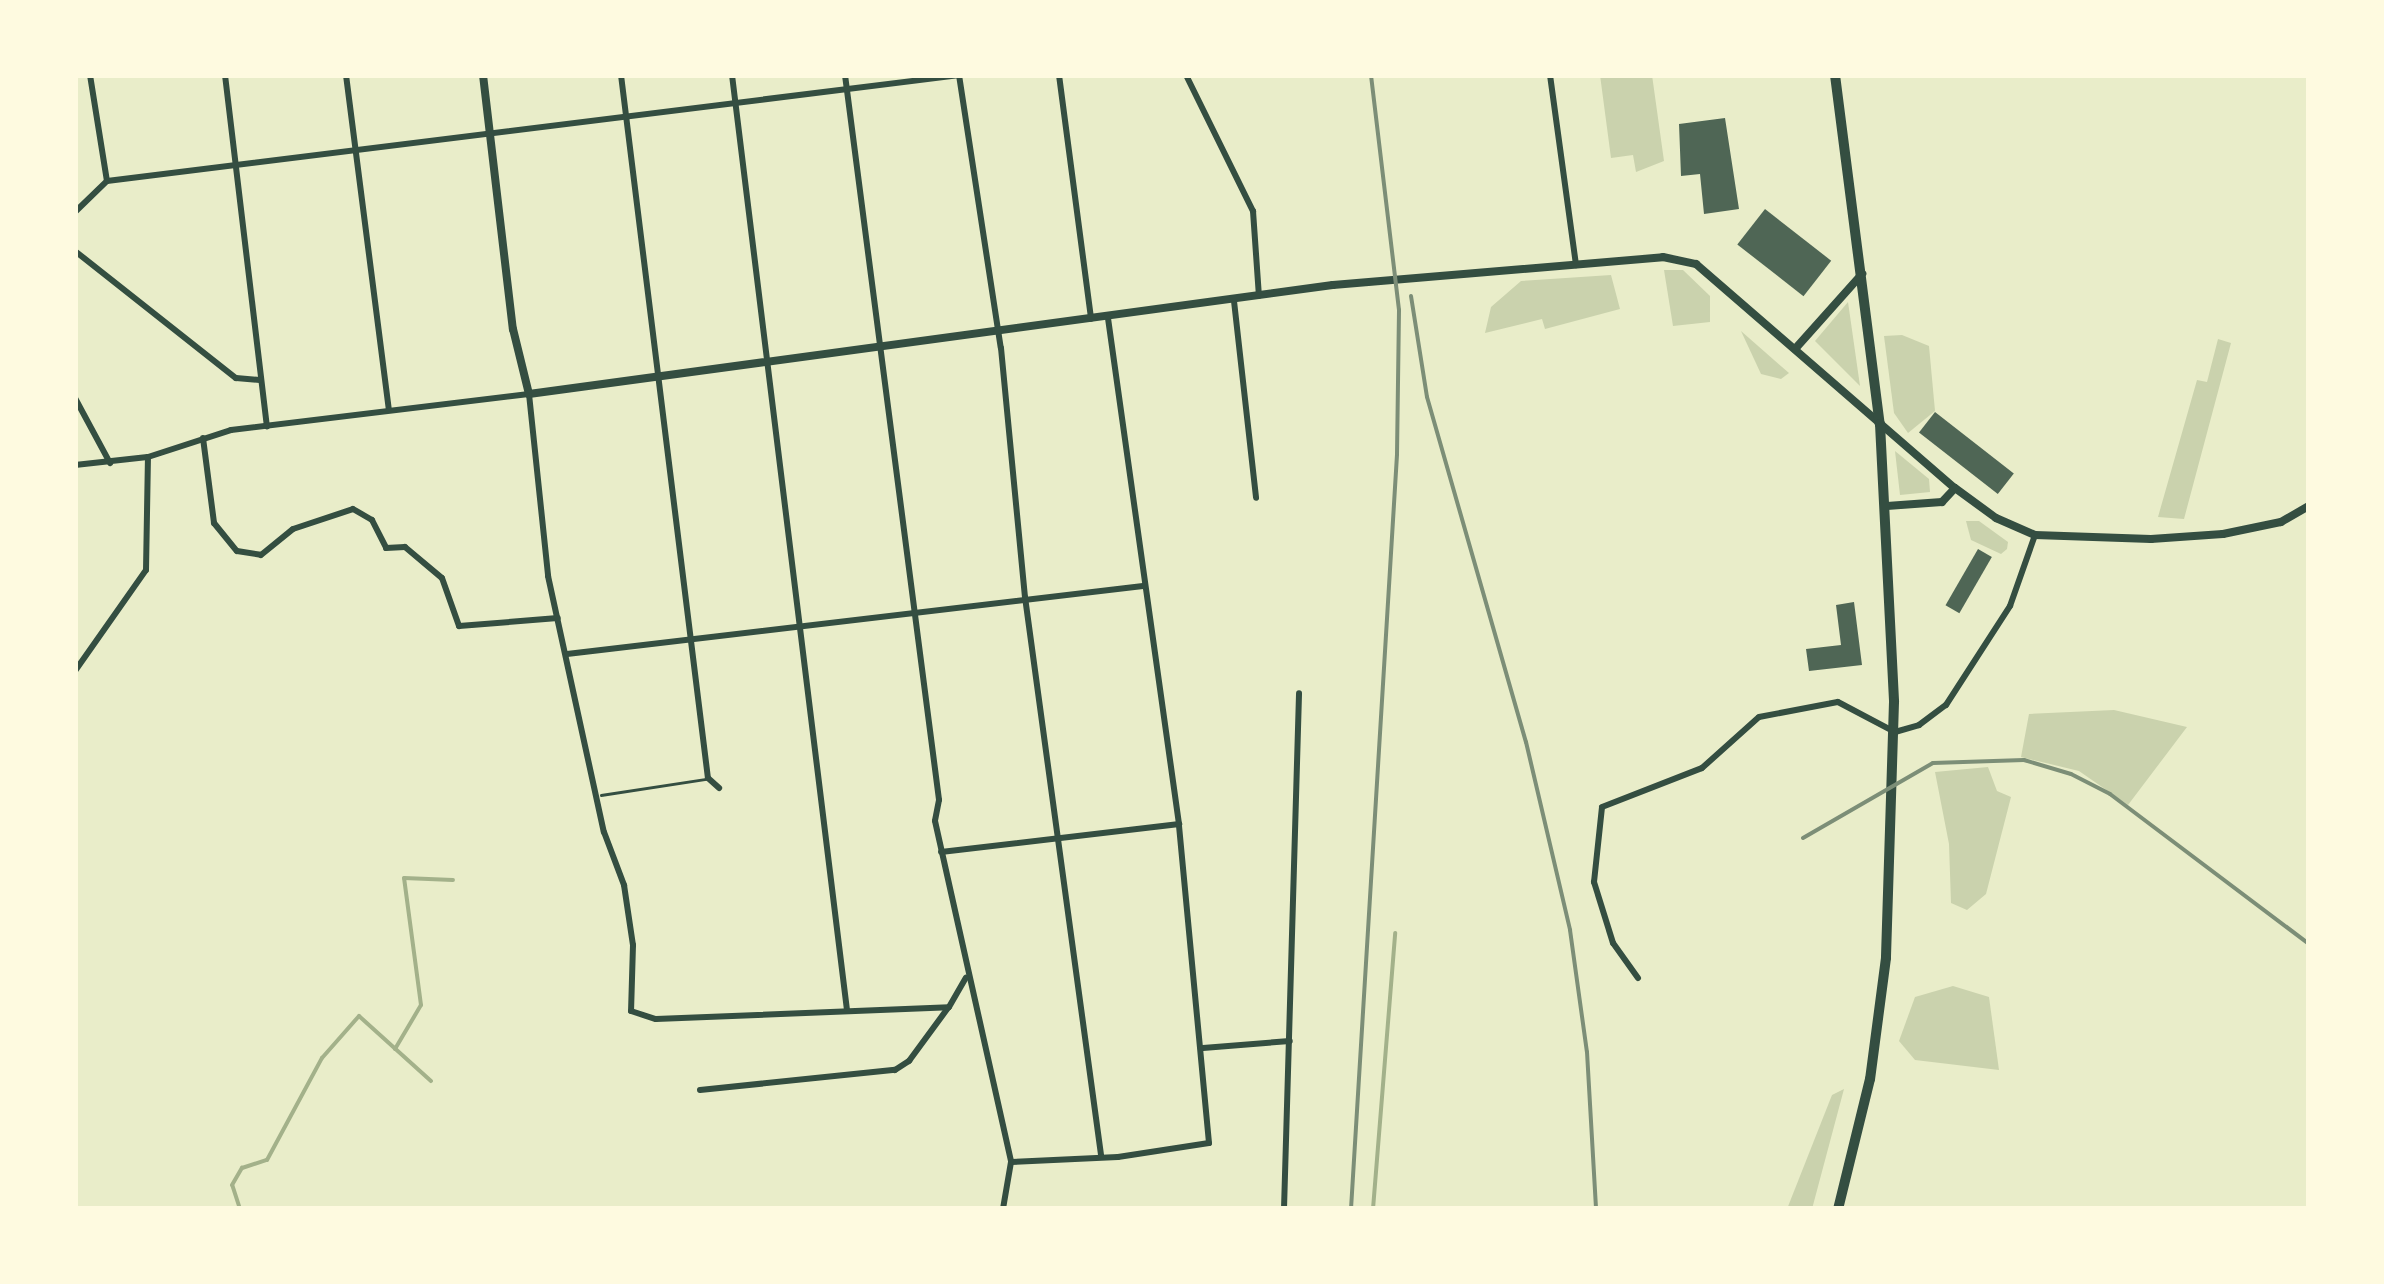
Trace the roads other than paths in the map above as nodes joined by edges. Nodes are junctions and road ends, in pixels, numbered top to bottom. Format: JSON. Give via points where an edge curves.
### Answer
{"nodes":[{"id":1,"x":90,"y":75,"type":"edge"},
{"id":2,"x":226,"y":75,"type":"edge"},
{"id":3,"x":346,"y":75,"type":"edge"},
{"id":4,"x":483,"y":75,"type":"edge"},
{"id":5,"x":620,"y":75,"type":"edge"},
{"id":6,"x":732,"y":75,"type":"edge"},
{"id":7,"x":845,"y":75,"type":"edge"},
{"id":8,"x":960,"y":75,"type":"edge"},
{"id":9,"x":1059,"y":75,"type":"edge"},
{"id":10,"x":1186,"y":75,"type":"edge"},
{"id":11,"x":1550,"y":75,"type":"edge"},
{"id":12,"x":1835,"y":75,"type":"edge"},
{"id":13,"x":847,"y":91,"type":"junction"},
{"id":14,"x":736,"y":105,"type":"junction"},
{"id":15,"x":625,"y":116,"type":"junction"},
{"id":16,"x":491,"y":136,"type":"junction"},
{"id":17,"x":355,"y":154,"type":"junction"},
{"id":18,"x":235,"y":168,"type":"junction"},
{"id":19,"x":107,"y":181,"type":"junction"},
{"id":20,"x":75,"y":212,"type":"edge"},
{"id":21,"x":75,"y":252,"type":"edge"},
{"id":22,"x":1576,"y":265,"type":"junction"},
{"id":23,"x":1862,"y":274,"type":"junction"},
{"id":24,"x":1260,"y":297,"type":"junction"},
{"id":25,"x":1234,"y":300,"type":"junction"},
{"id":26,"x":1108,"y":318,"type":"junction"},
{"id":27,"x":1091,"y":320,"type":"junction"},
{"id":28,"x":998,"y":334,"type":"junction"},
{"id":29,"x":882,"y":348,"type":"junction"},
{"id":30,"x":1795,"y":348,"type":"junction"},
{"id":31,"x":765,"y":363,"type":"junction"},
{"id":32,"x":656,"y":376,"type":"junction"},
{"id":33,"x":260,"y":380,"type":"junction"},
{"id":34,"x":528,"y":394,"type":"junction"},
{"id":35,"x":75,"y":398,"type":"edge"},
{"id":36,"x":389,"y":409,"type":"junction"},
{"id":37,"x":1880,"y":424,"type":"junction"},
{"id":38,"x":267,"y":426,"type":"junction"},
{"id":39,"x":203,"y":438,"type":"junction"},
{"id":40,"x":148,"y":457,"type":"junction"},
{"id":41,"x":110,"y":463,"type":"junction"},
{"id":42,"x":75,"y":466,"type":"edge"},
{"id":43,"x":1955,"y":488,"type":"junction"},
{"id":44,"x":1256,"y":498,"type":"dead end"},
{"id":45,"x":1887,"y":506,"type":"junction"},
{"id":46,"x":2309,"y":506,"type":"edge"},
{"id":47,"x":2035,"y":535,"type":"junction"},
{"id":48,"x":1142,"y":586,"type":"junction"},
{"id":49,"x":1025,"y":597,"type":"junction"},
{"id":50,"x":914,"y":611,"type":"junction"},
{"id":51,"x":558,"y":618,"type":"junction"},
{"id":52,"x":799,"y":627,"type":"junction"},
{"id":53,"x":692,"y":639,"type":"junction"},
{"id":54,"x":567,"y":654,"type":"junction"},
{"id":55,"x":75,"y":671,"type":"edge"},
{"id":56,"x":1298,"y":693,"type":"dead end"},
{"id":57,"x":708,"y":778,"type":"junction"},
{"id":58,"x":719,"y":788,"type":"dead end"},
{"id":59,"x":599,"y":795,"type":"junction"},
{"id":60,"x":1179,"y":824,"type":"junction"},
{"id":61,"x":1056,"y":836,"type":"junction"},
{"id":62,"x":940,"y":852,"type":"junction"},
{"id":63,"x":966,"y":978,"type":"junction"},
{"id":64,"x":1638,"y":978,"type":"dead end"},
{"id":65,"x":949,"y":1007,"type":"junction"},
{"id":66,"x":847,"y":1010,"type":"junction"},
{"id":67,"x":1290,"y":1040,"type":"junction"},
{"id":68,"x":1204,"y":1048,"type":"junction"},
{"id":69,"x":700,"y":1090,"type":"dead end"},
{"id":70,"x":1100,"y":1155,"type":"junction"},
{"id":71,"x":1010,"y":1162,"type":"junction"},
{"id":72,"x":1003,"y":1209,"type":"edge"},
{"id":73,"x":1284,"y":1209,"type":"edge"},
{"id":74,"x":1838,"y":1209,"type":"edge"}],
"edges":[{"from":1,"to":19,"type":"street"},
{"from":2,"to":18,"type":"street"},
{"from":3,"to":17,"type":"street"},
{"from":4,"to":16,"type":"street"},
{"from":5,"to":15,"type":"street"},
{"from":6,"to":14,"type":"street"},
{"from":7,"to":13,"type":"street"},
{"from":8,"to":13,"type":"street"},
{"from":8,"to":28,"type":"street"},
{"from":9,"to":27,"type":"street"},
{"from":10,"to":24,"type":"street","via":[[1252,211]]},
{"from":11,"to":22,"type":"street"},
{"from":12,"to":23,"type":"main road"},
{"from":13,"to":14,"type":"street"},
{"from":13,"to":29,"type":"street"},
{"from":14,"to":15,"type":"street"},
{"from":14,"to":31,"type":"street"},
{"from":15,"to":16,"type":"street"},
{"from":15,"to":32,"type":"street"},
{"from":16,"to":17,"type":"street"},
{"from":16,"to":34,"type":"street","via":[[513,329]]},
{"from":17,"to":18,"type":"street"},
{"from":17,"to":36,"type":"street"},
{"from":18,"to":19,"type":"street"},
{"from":18,"to":33,"type":"street"},
{"from":19,"to":20,"type":"street"},
{"from":21,"to":33,"type":"street","via":[[236,378]]},
{"from":22,"to":24,"type":"street"},
{"from":22,"to":30,"type":"street","via":[[1662,256],[1696,264]]},
{"from":23,"to":30,"type":"street"},
{"from":23,"to":37,"type":"main road"},
{"from":24,"to":25,"type":"street"},
{"from":25,"to":26,"type":"street"},
{"from":25,"to":44,"type":"street"},
{"from":26,"to":27,"type":"street"},
{"from":26,"to":48,"type":"street"},
{"from":27,"to":28,"type":"street"},
{"from":28,"to":29,"type":"street"},
{"from":28,"to":49,"type":"street"},
{"from":29,"to":31,"type":"street"},
{"from":29,"to":50,"type":"street"},
{"from":30,"to":37,"type":"street"},
{"from":31,"to":32,"type":"street"},
{"from":31,"to":52,"type":"street"},
{"from":32,"to":34,"type":"street"},
{"from":32,"to":53,"type":"street"},
{"from":33,"to":38,"type":"street"},
{"from":34,"to":36,"type":"street"},
{"from":34,"to":51,"type":"street","via":[[530,449]]},
{"from":35,"to":41,"type":"street"},
{"from":36,"to":38,"type":"street"},
{"from":37,"to":43,"type":"street"},
{"from":37,"to":45,"type":"main road"},
{"from":38,"to":39,"type":"street"},
{"from":39,"to":40,"type":"street"},
{"from":39,"to":51,"type":"street","via":[[214,523],[236,551],[261,555],[293,529],[353,509],[372,520],[386,548],[405,547],[442,578],[464,629]]},
{"from":40,"to":41,"type":"street"},
{"from":40,"to":55,"type":"street","via":[[146,570]]},
{"from":41,"to":42,"type":"street"},
{"from":43,"to":45,"type":"street","via":[[1942,502]]},
{"from":43,"to":47,"type":"street","via":[[1996,518]]},
{"from":45,"to":74,"type":"main road","via":[[1894,836],[1870,1079]]},
{"from":46,"to":47,"type":"street","via":[[2281,522],[2222,534]]},
{"from":47,"to":64,"type":"street","via":[[2010,606],[1946,705],[1919,725],[1895,732],[1838,702],[1759,717],[1702,768],[1602,807],[1594,882],[1613,943]]},
{"from":48,"to":49,"type":"street"},
{"from":48,"to":60,"type":"street"},
{"from":49,"to":50,"type":"street"},
{"from":49,"to":61,"type":"street"},
{"from":50,"to":52,"type":"street"},
{"from":50,"to":62,"type":"street"},
{"from":51,"to":54,"type":"street"},
{"from":52,"to":53,"type":"street"},
{"from":52,"to":66,"type":"street"},
{"from":53,"to":54,"type":"street"},
{"from":53,"to":57,"type":"street"},
{"from":54,"to":59,"type":"street"},
{"from":56,"to":67,"type":"street"},
{"from":57,"to":58,"type":"street"},
{"from":57,"to":59,"type":"lane"},
{"from":59,"to":66,"type":"street","via":[[631,930],[631,1011],[656,1019]]},
{"from":60,"to":61,"type":"street"},
{"from":60,"to":68,"type":"street"},
{"from":61,"to":62,"type":"street"},
{"from":61,"to":70,"type":"street"},
{"from":62,"to":63,"type":"street"},
{"from":63,"to":65,"type":"street"},
{"from":63,"to":71,"type":"street"},
{"from":65,"to":66,"type":"street"},
{"from":65,"to":69,"type":"street","via":[[910,1061],[895,1070]]},
{"from":67,"to":68,"type":"street"},
{"from":67,"to":73,"type":"street"},
{"from":68,"to":70,"type":"street","via":[[1210,1143]]},
{"from":70,"to":71,"type":"street"},
{"from":71,"to":72,"type":"street"}]}
